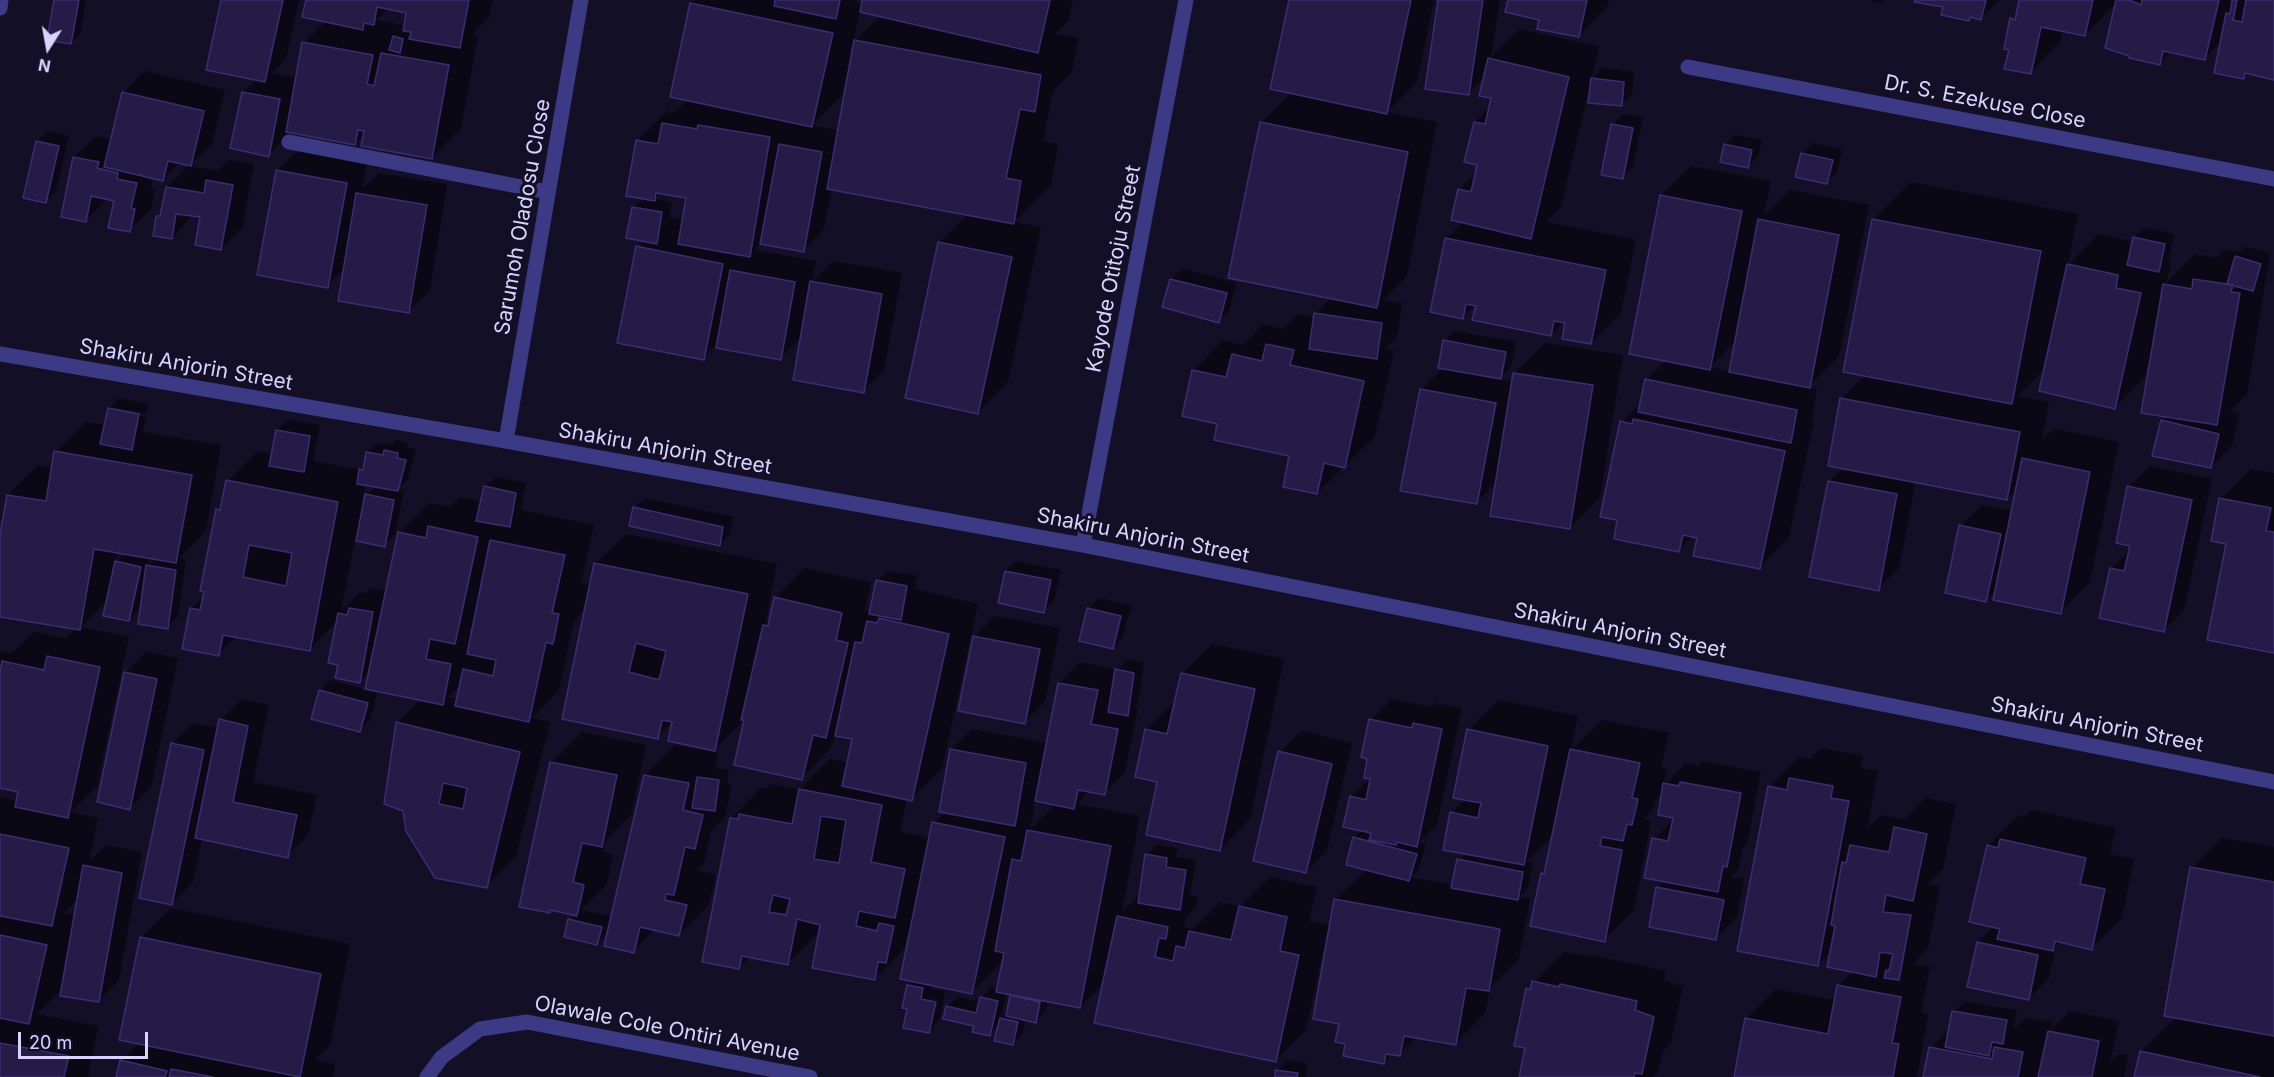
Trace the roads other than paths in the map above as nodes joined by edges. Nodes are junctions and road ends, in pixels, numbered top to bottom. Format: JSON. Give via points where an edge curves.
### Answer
{"nodes":[{"id":1,"x":2,"y":0,"type":"edge"},
{"id":2,"x":581,"y":0,"type":"edge"},
{"id":3,"x":1186,"y":0,"type":"edge"},
{"id":4,"x":0,"y":8,"type":"edge"},
{"id":5,"x":1688,"y":67,"type":"dead end"},
{"id":6,"x":289,"y":142,"type":"dead end"},
{"id":7,"x":2274,"y":179,"type":"edge"},
{"id":8,"x":548,"y":192,"type":"junction"},
{"id":9,"x":0,"y":354,"type":"edge"},
{"id":10,"x":506,"y":441,"type":"junction"},
{"id":11,"x":1083,"y":545,"type":"junction"},
{"id":12,"x":2274,"y":782,"type":"edge"},
{"id":13,"x":427,"y":1077,"type":"edge"},
{"id":14,"x":810,"y":1077,"type":"edge"}],
"edges":[{"from":1,"to":4,"type":"street"},
{"from":2,"to":8,"type":"street","name":"Sarumoh Oladosu Close"},
{"from":3,"to":11,"type":"street","name":"Kayode Otitoju Street"},
{"from":5,"to":7,"type":"street","name":"Dr. S. Ezekuse Close"},
{"from":6,"to":8,"type":"street"},
{"from":8,"to":10,"type":"street","name":"Sarumoh Oladosu Close"},
{"from":9,"to":10,"type":"street","name":"Shakiru Anjorin Street"},
{"from":10,"to":11,"type":"street","name":"Shakiru Anjorin Street"},
{"from":11,"to":12,"type":"street","name":"Shakiru Anjorin Street"},
{"from":13,"to":14,"type":"street","name":"Olawale Cole Ontiri Avenue","via":[[442,1057],[480,1029],[527,1022]]}]}
